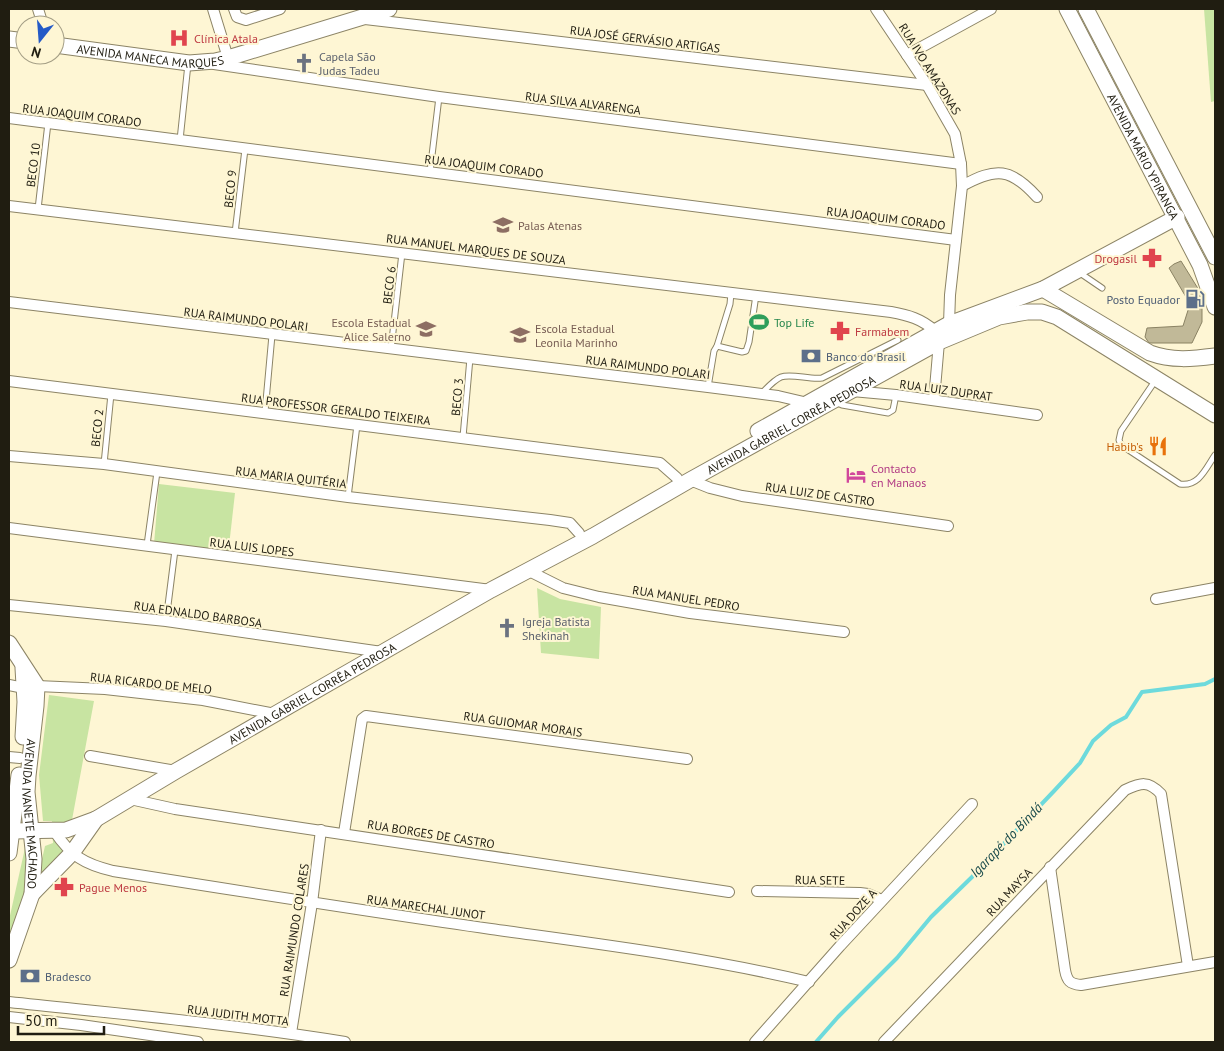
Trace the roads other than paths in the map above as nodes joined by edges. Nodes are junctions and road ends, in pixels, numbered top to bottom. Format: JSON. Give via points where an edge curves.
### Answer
{"nodes":[{"id":1,"x":213,"y":9,"type":"edge"},
{"id":2,"x":234,"y":9,"type":"edge"},
{"id":3,"x":280,"y":9,"type":"edge"},
{"id":4,"x":389,"y":9,"type":"edge"},
{"id":5,"x":876,"y":9,"type":"edge"},
{"id":6,"x":991,"y":9,"type":"edge"},
{"id":7,"x":1067,"y":9,"type":"edge"},
{"id":8,"x":1086,"y":9,"type":"edge"},
{"id":9,"x":359,"y":18,"type":"junction"},
{"id":10,"x":65,"y":46,"type":"edge"},
{"id":11,"x":908,"y":56,"type":"junction"},
{"id":12,"x":228,"y":58,"type":"junction"},
{"id":13,"x":196,"y":63,"type":"junction"},
{"id":14,"x":927,"y":85,"type":"junction"},
{"id":15,"x":439,"y":97,"type":"junction"},
{"id":16,"x":9,"y":118,"type":"edge"},
{"id":17,"x":48,"y":123,"type":"junction"},
{"id":18,"x":180,"y":140,"type":"junction"},
{"id":19,"x":244,"y":148,"type":"junction"},
{"id":20,"x":961,"y":164,"type":"junction"},
{"id":21,"x":430,"y":172,"type":"junction"},
{"id":22,"x":962,"y":186,"type":"junction"},
{"id":23,"x":1037,"y":197,"type":"dead end"},
{"id":24,"x":9,"y":206,"type":"edge"},
{"id":25,"x":38,"y":209,"type":"junction"},
{"id":26,"x":1177,"y":218,"type":"junction"},
{"id":27,"x":235,"y":233,"type":"junction"},
{"id":28,"x":956,"y":240,"type":"junction"},
{"id":29,"x":402,"y":253,"type":"junction"},
{"id":30,"x":1215,"y":257,"type":"edge"},
{"id":31,"x":1077,"y":271,"type":"junction"},
{"id":32,"x":1102,"y":288,"type":"dead end"},
{"id":33,"x":1042,"y":290,"type":"junction"},
{"id":34,"x":731,"y":292,"type":"junction"},
{"id":35,"x":756,"y":295,"type":"junction"},
{"id":36,"x":9,"y":302,"type":"edge"},
{"id":37,"x":1215,"y":307,"type":"edge"},
{"id":38,"x":949,"y":324,"type":"junction"},
{"id":39,"x":272,"y":335,"type":"junction"},
{"id":40,"x":937,"y":337,"type":"junction"},
{"id":41,"x":898,"y":340,"type":"dead end"},
{"id":42,"x":717,"y":346,"type":"junction"},
{"id":43,"x":391,"y":350,"type":"junction"},
{"id":44,"x":1215,"y":356,"type":"edge"},
{"id":45,"x":470,"y":358,"type":"junction"},
{"id":46,"x":1157,"y":378,"type":"junction"},
{"id":47,"x":9,"y":381,"type":"edge"},
{"id":48,"x":708,"y":387,"type":"junction"},
{"id":49,"x":852,"y":391,"type":"junction"},
{"id":50,"x":111,"y":394,"type":"junction"},
{"id":51,"x":761,"y":394,"type":"junction"},
{"id":52,"x":896,"y":395,"type":"junction"},
{"id":53,"x":934,"y":400,"type":"junction"},
{"id":54,"x":833,"y":401,"type":"junction"},
{"id":55,"x":808,"y":403,"type":"junction"},
{"id":56,"x":265,"y":412,"type":"junction"},
{"id":57,"x":1037,"y":415,"type":"dead end"},
{"id":58,"x":1215,"y":415,"type":"edge"},
{"id":59,"x":357,"y":425,"type":"junction"},
{"id":60,"x":463,"y":437,"type":"junction"},
{"id":61,"x":1215,"y":455,"type":"edge"},
{"id":62,"x":9,"y":456,"type":"edge"},
{"id":63,"x":104,"y":464,"type":"junction"},
{"id":64,"x":156,"y":472,"type":"junction"},
{"id":65,"x":684,"y":479,"type":"junction"},
{"id":66,"x":348,"y":496,"type":"junction"},
{"id":67,"x":948,"y":526,"type":"dead end"},
{"id":68,"x":9,"y":528,"type":"edge"},
{"id":69,"x":575,"y":528,"type":"junction"},
{"id":70,"x":147,"y":545,"type":"junction"},
{"id":71,"x":174,"y":549,"type":"junction"},
{"id":72,"x":529,"y":571,"type":"junction"},
{"id":73,"x":1215,"y":588,"type":"edge"},
{"id":74,"x":491,"y":590,"type":"junction"},
{"id":75,"x":1156,"y":599,"type":"dead end"},
{"id":76,"x":9,"y":605,"type":"edge"},
{"id":77,"x":166,"y":621,"type":"junction"},
{"id":78,"x":844,"y":632,"type":"dead end"},
{"id":79,"x":9,"y":643,"type":"edge"},
{"id":80,"x":383,"y":652,"type":"junction"},
{"id":81,"x":9,"y":685,"type":"edge"},
{"id":82,"x":30,"y":687,"type":"junction"},
{"id":83,"x":275,"y":714,"type":"junction"},
{"id":84,"x":90,"y":756,"type":"dead end"},
{"id":85,"x":14,"y":758,"type":"edge"},
{"id":86,"x":687,"y":759,"type":"dead end"},
{"id":87,"x":176,"y":771,"type":"junction"},
{"id":88,"x":130,"y":798,"type":"junction"},
{"id":89,"x":972,"y":804,"type":"dead end"},
{"id":90,"x":96,"y":819,"type":"junction"},
{"id":91,"x":10,"y":830,"type":"edge"},
{"id":92,"x":321,"y":830,"type":"junction"},
{"id":93,"x":31,"y":831,"type":"junction"},
{"id":94,"x":54,"y":831,"type":"junction"},
{"id":95,"x":344,"y":834,"type":"junction"},
{"id":96,"x":9,"y":852,"type":"edge"},
{"id":97,"x":72,"y":853,"type":"junction"},
{"id":98,"x":1050,"y":867,"type":"junction"},
{"id":99,"x":756,"y":891,"type":"dead end"},
{"id":100,"x":729,"y":892,"type":"dead end"},
{"id":101,"x":32,"y":894,"type":"junction"},
{"id":102,"x":882,"y":900,"type":"junction"},
{"id":103,"x":312,"y":903,"type":"junction"},
{"id":104,"x":13,"y":933,"type":"edge"},
{"id":105,"x":9,"y":960,"type":"edge"},
{"id":106,"x":1215,"y":963,"type":"edge"},
{"id":107,"x":1188,"y":966,"type":"junction"},
{"id":108,"x":809,"y":982,"type":"junction"},
{"id":109,"x":9,"y":1002,"type":"edge"},
{"id":110,"x":9,"y":1017,"type":"edge"},
{"id":111,"x":290,"y":1033,"type":"junction"},
{"id":112,"x":193,"y":1042,"type":"edge"},
{"id":113,"x":345,"y":1042,"type":"edge"},
{"id":114,"x":755,"y":1042,"type":"edge"},
{"id":115,"x":884,"y":1042,"type":"edge"}],
"edges":[{"from":1,"to":12,"type":"street"},
{"from":2,"to":3,"type":"street","via":[[237,17],[246,20]]},
{"from":4,"to":9,"type":"street","name":"AVENIDA MANECA MARQUES"},
{"from":5,"to":11,"type":"street","name":"RUA IVO AMAZONAS"},
{"from":6,"to":11,"type":"street"},
{"from":7,"to":26,"type":"street","name":"AVENIDA MÁRIO YPIRANGA"},
{"from":8,"to":30,"type":"street","name":"AVENIDA MÁRIO YPIRANGA"},
{"from":9,"to":12,"type":"street","name":"AVENIDA MANECA MARQUES"},
{"from":9,"to":14,"type":"street","name":"RUA JOSÉ GERVÁSIO ARTIGAS"},
{"from":10,"to":13,"type":"street","name":"AVENIDA MANECA MARQUES"},
{"from":11,"to":14,"type":"street","name":"RUA IVO AMAZONAS"},
{"from":12,"to":13,"type":"street","name":"AVENIDA MANECA MARQUES"},
{"from":13,"to":15,"type":"street","name":"RUA SILVA ALVARENGA"},
{"from":13,"to":18,"type":"lane"},
{"from":14,"to":20,"type":"street","name":"RUA IVO AMAZONAS","via":[[955,134]]},
{"from":15,"to":20,"type":"street","name":"RUA SILVA ALVARENGA"},
{"from":15,"to":21,"type":"lane"},
{"from":16,"to":17,"type":"street","name":"RUA JOAQUIM CORADO"},
{"from":17,"to":18,"type":"street","name":"RUA JOAQUIM CORADO"},
{"from":17,"to":25,"type":"lane","name":"BECO 10"},
{"from":18,"to":19,"type":"street","name":"RUA JOAQUIM CORADO"},
{"from":19,"to":21,"type":"street","name":"RUA JOAQUIM CORADO"},
{"from":19,"to":27,"type":"lane","name":"BECO 9"},
{"from":20,"to":22,"type":"street","name":"RUA IVO AMAZONAS"},
{"from":21,"to":28,"type":"street","name":"RUA JOAQUIM CORADO"},
{"from":22,"to":23,"type":"street","via":[[980,176],[1007,173],[1025,183]]},
{"from":22,"to":28,"type":"street","name":"RUA IVO AMAZONAS"},
{"from":24,"to":25,"type":"street","name":"RUA MANUEL MARQUES DE SOUZA"},
{"from":25,"to":27,"type":"street","name":"RUA MANUEL MARQUES DE SOUZA"},
{"from":26,"to":31,"type":"street","name":"AVENIDA GABRIEL CORRÊA PEDROSA"},
{"from":26,"to":37,"type":"street","name":"AVENIDA MÁRIO YPIRANGA","via":[[1200,264]]},
{"from":27,"to":29,"type":"street","name":"RUA MANUEL MARQUES DE SOUZA"},
{"from":28,"to":38,"type":"street","name":"RUA IVO AMAZONAS"},
{"from":29,"to":34,"type":"street","name":"RUA MANUEL MARQUES DE SOUZA"},
{"from":29,"to":43,"type":"lane","name":"BECO 6"},
{"from":31,"to":32,"type":"lane"},
{"from":31,"to":33,"type":"street","name":"AVENIDA GABRIEL CORRÊA PEDROSA"},
{"from":33,"to":38,"type":"street","name":"AVENIDA GABRIEL CORRÊA PEDROSA"},
{"from":33,"to":44,"type":"street","via":[[1163,358]]},
{"from":34,"to":35,"type":"street","name":"RUA MANUEL MARQUES DE SOUZA"},
{"from":34,"to":42,"type":"lane"},
{"from":35,"to":40,"type":"street","name":"RUA MANUEL MARQUES DE SOUZA","via":[[897,313],[920,320]]},
{"from":35,"to":42,"type":"lane","via":[[746,351]]},
{"from":36,"to":39,"type":"street","name":"RUA RAIMUNDO POLARI"},
{"from":38,"to":40,"type":"street","name":"AVENIDA GABRIEL CORRÊA PEDROSA"},
{"from":39,"to":43,"type":"street","name":"RUA RAIMUNDO POLARI"},
{"from":39,"to":56,"type":"lane"},
{"from":40,"to":46,"type":"street","name":"AVENIDA GABRIEL CORRÊA PEDROSA","via":[[999,317],[1042,312],[1057,317]]},
{"from":40,"to":49,"type":"street","name":"AVENIDA GABRIEL CORRÊA PEDROSA"},
{"from":40,"to":53,"type":"street"},
{"from":40,"to":55,"type":"street","name":"AVENIDA GABRIEL CORRÊA PEDROSA"},
{"from":41,"to":51,"type":"lane","via":[[822,378],[784,376]]},
{"from":42,"to":48,"type":"lane"},
{"from":43,"to":45,"type":"street","name":"RUA RAIMUNDO POLARI"},
{"from":45,"to":48,"type":"street","name":"RUA RAIMUNDO POLARI"},
{"from":45,"to":60,"type":"lane","name":"BECO 3"},
{"from":46,"to":58,"type":"street","name":"AVENIDA GABRIEL CORRÊA PEDROSA"},
{"from":46,"to":61,"type":"lane","via":[[1121,431],[1121,445],[1186,485],[1198,481]]},
{"from":47,"to":50,"type":"street","name":"RUA PROFESSOR GERALDO TEIXEIRA"},
{"from":48,"to":51,"type":"street","name":"RUA RAIMUNDO POLARI"},
{"from":49,"to":52,"type":"street","name":"RUA LUIZ DUPRAT"},
{"from":49,"to":54,"type":"street","name":"AVENIDA GABRIEL CORRÊA PEDROSA"},
{"from":50,"to":56,"type":"street","name":"RUA PROFESSOR GERALDO TEIXEIRA"},
{"from":50,"to":63,"type":"lane","name":"BECO 2"},
{"from":51,"to":55,"type":"street","name":"RUA RAIMUNDO POLARI"},
{"from":52,"to":53,"type":"street","name":"RUA LUIZ DUPRAT"},
{"from":52,"to":54,"type":"lane","via":[[893,410],[888,413]]},
{"from":53,"to":57,"type":"street","name":"RUA LUIZ DUPRAT"},
{"from":54,"to":65,"type":"street","name":"AVENIDA GABRIEL CORRÊA PEDROSA"},
{"from":55,"to":65,"type":"street","name":"AVENIDA GABRIEL CORRÊA PEDROSA"},
{"from":56,"to":59,"type":"street","name":"RUA PROFESSOR GERALDO TEIXEIRA"},
{"from":59,"to":60,"type":"street","name":"RUA PROFESSOR GERALDO TEIXEIRA"},
{"from":59,"to":66,"type":"lane"},
{"from":60,"to":65,"type":"street","name":"RUA PROFESSOR GERALDO TEIXEIRA","via":[[660,462]]},
{"from":62,"to":63,"type":"street","name":"RUA MARIA QUITÉRIA"},
{"from":63,"to":64,"type":"street","name":"RUA MARIA QUITÉRIA"},
{"from":64,"to":66,"type":"street","name":"RUA MARIA QUITÉRIA"},
{"from":64,"to":70,"type":"lane"},
{"from":65,"to":67,"type":"street","name":"RUA LUIZ DE CASTRO","via":[[742,496]]},
{"from":65,"to":69,"type":"street","name":"AVENIDA GABRIEL CORRÊA PEDROSA"},
{"from":65,"to":72,"type":"street","name":"AVENIDA GABRIEL CORRÊA PEDROSA","via":[[593,536]]},
{"from":66,"to":69,"type":"street","name":"RUA MARIA QUITÉRIA"},
{"from":68,"to":70,"type":"street","name":"RUA LUIS LOPES"},
{"from":69,"to":72,"type":"street","name":"AVENIDA GABRIEL CORRÊA PEDROSA"},
{"from":70,"to":71,"type":"street","name":"RUA LUIS LOPES"},
{"from":71,"to":74,"type":"street","name":"RUA LUIS LOPES"},
{"from":71,"to":77,"type":"lane"},
{"from":72,"to":74,"type":"street","name":"AVENIDA GABRIEL CORRÊA PEDROSA"},
{"from":72,"to":78,"type":"street","name":"RUA MANUEL PEDRO","via":[[563,588],[600,597],[690,613]]},
{"from":73,"to":75,"type":"street"},
{"from":74,"to":80,"type":"street","name":"AVENIDA GABRIEL CORRÊA PEDROSA"},
{"from":76,"to":77,"type":"street","name":"RUA EDNALDO BARBOSA"},
{"from":77,"to":80,"type":"street","name":"RUA EDNALDO BARBOSA"},
{"from":79,"to":82,"type":"street","name":"AVENIDA IVANETE MACHADO"},
{"from":80,"to":83,"type":"street","name":"AVENIDA GABRIEL CORRÊA PEDROSA"},
{"from":81,"to":82,"type":"street","name":"RUA RICARDO DE MELO"},
{"from":82,"to":83,"type":"street","name":"RUA RICARDO DE MELO","via":[[106,689],[203,700]]},
{"from":82,"to":85,"type":"street","name":"AVENIDA IVANETE MACHADO","via":[[24,726]]},
{"from":82,"to":93,"type":"street","name":"AVENIDA IVANETE MACHADO","via":[[36,706],[27,792]]},
{"from":83,"to":87,"type":"street","name":"AVENIDA GABRIEL CORRÊA PEDROSA"},
{"from":84,"to":87,"type":"street"},
{"from":85,"to":91,"type":"street","name":"AVENIDA IVANETE MACHADO"},
{"from":86,"to":95,"type":"street","name":"RUA GUIOMAR MORAIS","via":[[366,716],[362,719]]},
{"from":87,"to":88,"type":"street","name":"AVENIDA GABRIEL CORRÊA PEDROSA"},
{"from":88,"to":90,"type":"street","name":"AVENIDA GABRIEL CORRÊA PEDROSA"},
{"from":88,"to":92,"type":"street","name":"RUA BORGES DE CASTRO"},
{"from":89,"to":102,"type":"street","name":"RUA DOZE A"},
{"from":90,"to":94,"type":"street","name":"AVENIDA GABRIEL CORRÊA PEDROSA"},
{"from":90,"to":97,"type":"street","name":"AVENIDA GABRIEL CORRÊA PEDROSA"},
{"from":91,"to":93,"type":"street","name":"AVENIDA GABRIEL CORRÊA PEDROSA"},
{"from":91,"to":96,"type":"street","name":"AVENIDA IVANETE MACHADO"},
{"from":92,"to":95,"type":"street","name":"RUA BORGES DE CASTRO"},
{"from":92,"to":103,"type":"street","name":"RUA RAIMUNDO COLARES"},
{"from":93,"to":94,"type":"street","name":"AVENIDA GABRIEL CORRÊA PEDROSA"},
{"from":93,"to":101,"type":"street","name":"AVENIDA IVANETE MACHADO","via":[[34,858]]},
{"from":94,"to":97,"type":"street","name":"RUA MARECHAL JUNOT"},
{"from":95,"to":100,"type":"street","name":"RUA BORGES DE CASTRO"},
{"from":97,"to":101,"type":"street","name":"AVENIDA GABRIEL CORRÊA PEDROSA"},
{"from":97,"to":103,"type":"street","name":"RUA MARECHAL JUNOT","via":[[92,866],[113,871]]},
{"from":98,"to":107,"type":"street","via":[[1067,979],[1072,984]]},
{"from":98,"to":107,"type":"street","name":"RUA MAYSA","via":[[1125,790],[1140,784],[1154,786],[1161,794]]},
{"from":98,"to":115,"type":"street","name":"RUA MAYSA"},
{"from":99,"to":102,"type":"street","name":"RUA SETE","via":[[860,893]]},
{"from":101,"to":104,"type":"street","name":"AVENIDA IVANETE MACHADO"},
{"from":102,"to":108,"type":"street","name":"RUA DOZE A"},
{"from":103,"to":108,"type":"street","name":"RUA MARECHAL JUNOT","via":[[674,955]]},
{"from":103,"to":111,"type":"street","name":"RUA RAIMUNDO COLARES"},
{"from":104,"to":105,"type":"street","name":"AVENIDA IVANETE MACHADO"},
{"from":106,"to":107,"type":"street"},
{"from":108,"to":114,"type":"street","name":"RUA DOZE A"},
{"from":109,"to":111,"type":"street","name":"RUA JUDITH MOTTA"},
{"from":110,"to":112,"type":"street"},
{"from":111,"to":113,"type":"street","name":"RUA JUDITH MOTTA"}]}
